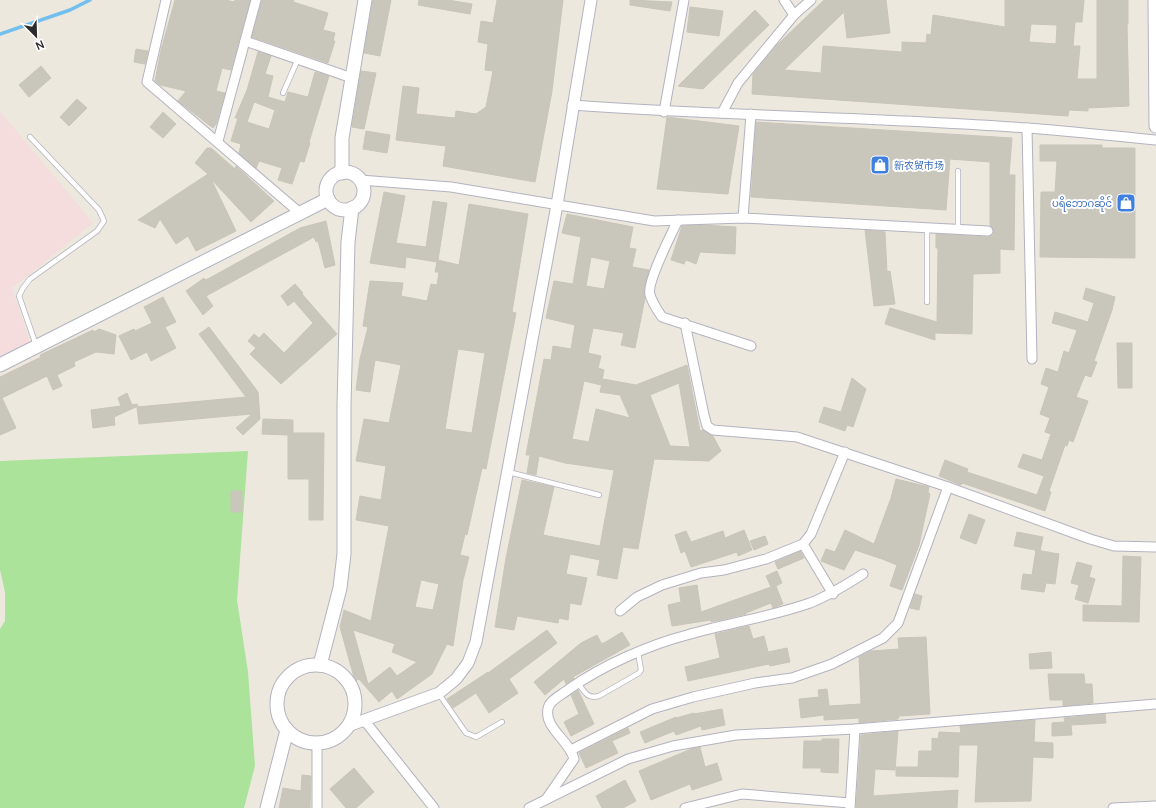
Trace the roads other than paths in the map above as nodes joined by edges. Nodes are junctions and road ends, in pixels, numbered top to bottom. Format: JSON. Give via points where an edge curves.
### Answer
{"nodes":[{"id":1,"x":166,"y":0,"type":"edge"},
{"id":2,"x":256,"y":0,"type":"edge"},
{"id":3,"x":365,"y":0,"type":"edge"},
{"id":4,"x":591,"y":0,"type":"edge"},
{"id":5,"x":684,"y":0,"type":"edge"},
{"id":6,"x":784,"y":0,"type":"edge"},
{"id":7,"x":811,"y":0,"type":"edge"},
{"id":8,"x":1155,"y":0,"type":"edge"},
{"id":9,"x":794,"y":16,"type":"junction"},
{"id":10,"x":1156,"y":37,"type":"edge"},
{"id":11,"x":245,"y":41,"type":"junction"},
{"id":12,"x":298,"y":59,"type":"junction"},
{"id":13,"x":352,"y":78,"type":"junction"},
{"id":14,"x":283,"y":93,"type":"dead end"},
{"id":15,"x":572,"y":105,"type":"junction"},
{"id":16,"x":664,"y":112,"type":"junction"},
{"id":17,"x":722,"y":113,"type":"junction"},
{"id":18,"x":751,"y":114,"type":"junction"},
{"id":19,"x":1156,"y":126,"type":"edge"},
{"id":20,"x":1027,"y":128,"type":"junction"},
{"id":21,"x":30,"y":137,"type":"dead end"},
{"id":22,"x":1156,"y":140,"type":"edge"},
{"id":23,"x":218,"y":141,"type":"junction"},
{"id":24,"x":958,"y":171,"type":"dead end"},
{"id":25,"x":342,"y":173,"type":"junction"},
{"id":26,"x":360,"y":180,"type":"junction"},
{"id":27,"x":328,"y":199,"type":"junction"},
{"id":28,"x":557,"y":206,"type":"junction"},
{"id":29,"x":352,"y":208,"type":"junction"},
{"id":30,"x":300,"y":213,"type":"junction"},
{"id":31,"x":743,"y":218,"type":"junction"},
{"id":32,"x":678,"y":220,"type":"junction"},
{"id":33,"x":927,"y":228,"type":"junction"},
{"id":34,"x":958,"y":229,"type":"junction"},
{"id":35,"x":988,"y":231,"type":"dead end"},
{"id":36,"x":927,"y":302,"type":"dead end"},
{"id":37,"x":685,"y":324,"type":"junction"},
{"id":38,"x":751,"y":346,"type":"dead end"},
{"id":39,"x":37,"y":347,"type":"junction"},
{"id":40,"x":1032,"y":359,"type":"dead end"},
{"id":41,"x":0,"y":365,"type":"edge"},
{"id":42,"x":845,"y":452,"type":"junction"},
{"id":43,"x":508,"y":472,"type":"junction"},
{"id":44,"x":948,"y":487,"type":"junction"},
{"id":45,"x":599,"y":495,"type":"dead end"},
{"id":46,"x":803,"y":544,"type":"junction"},
{"id":47,"x":1156,"y":547,"type":"edge"},
{"id":48,"x":863,"y":574,"type":"dead end"},
{"id":49,"x":833,"y":594,"type":"junction"},
{"id":50,"x":620,"y":611,"type":"dead end"},
{"id":51,"x":638,"y":652,"type":"junction"},
{"id":52,"x":320,"y":665,"type":"junction"},
{"id":53,"x":578,"y":683,"type":"junction"},
{"id":54,"x":439,"y":693,"type":"junction"},
{"id":55,"x":1156,"y":704,"type":"edge"},
{"id":56,"x":364,"y":720,"type":"junction"},
{"id":57,"x":502,"y":722,"type":"dead end"},
{"id":58,"x":348,"y":726,"type":"junction"},
{"id":59,"x":855,"y":729,"type":"junction"},
{"id":60,"x":287,"y":730,"type":"junction"},
{"id":61,"x":317,"y":742,"type":"junction"},
{"id":62,"x":571,"y":750,"type":"junction"},
{"id":63,"x":546,"y":799,"type":"junction"},
{"id":64,"x":850,"y":806,"type":"edge"},
{"id":65,"x":1156,"y":806,"type":"edge"},
{"id":66,"x":267,"y":808,"type":"edge"},
{"id":67,"x":317,"y":808,"type":"edge"},
{"id":68,"x":434,"y":808,"type":"edge"},
{"id":69,"x":530,"y":808,"type":"edge"},
{"id":70,"x":685,"y":808,"type":"edge"},
{"id":71,"x":1113,"y":808,"type":"edge"}],
"edges":[{"from":1,"to":23,"type":"street","via":[[147,82]]},
{"from":2,"to":11,"type":"street"},
{"from":3,"to":13,"type":"main road"},
{"from":4,"to":15,"type":"street"},
{"from":5,"to":16,"type":"street"},
{"from":6,"to":9,"type":"street"},
{"from":7,"to":9,"type":"street"},
{"from":8,"to":10,"type":"main road"},
{"from":9,"to":17,"type":"street","via":[[738,83]]},
{"from":10,"to":19,"type":"main road"},
{"from":11,"to":12,"type":"street"},
{"from":11,"to":23,"type":"street"},
{"from":12,"to":13,"type":"street"},
{"from":12,"to":14,"type":"lane"},
{"from":13,"to":25,"type":"main road","via":[[342,138]]},
{"from":15,"to":16,"type":"street"},
{"from":15,"to":28,"type":"street"},
{"from":16,"to":17,"type":"street"},
{"from":17,"to":18,"type":"street"},
{"from":18,"to":20,"type":"street"},
{"from":18,"to":31,"type":"street"},
{"from":20,"to":22,"type":"street"},
{"from":20,"to":40,"type":"street"},
{"from":21,"to":39,"type":"lane","via":[[99,210],[104,221],[97,231],[30,279],[23,288],[20,296]]},
{"from":23,"to":30,"type":"street"},
{"from":24,"to":34,"type":"lane"},
{"from":25,"to":26,"type":"main road","via":[[352,174]]},
{"from":25,"to":27,"type":"main road","via":[[333,177],[328,184]]},
{"from":26,"to":28,"type":"street","via":[[451,187]]},
{"from":26,"to":29,"type":"main road","via":[[364,194],[360,202]]},
{"from":27,"to":29,"type":"main road","via":[[338,209]]},
{"from":27,"to":30,"type":"main road"},
{"from":28,"to":32,"type":"street","via":[[654,221]]},
{"from":28,"to":43,"type":"street"},
{"from":29,"to":52,"type":"main road","via":[[348,242],[344,406],[344,554],[340,588]]},
{"from":30,"to":39,"type":"main road"},
{"from":31,"to":32,"type":"street"},
{"from":31,"to":33,"type":"street"},
{"from":32,"to":37,"type":"street","via":[[649,289],[660,314]]},
{"from":33,"to":34,"type":"street"},
{"from":33,"to":36,"type":"lane"},
{"from":34,"to":35,"type":"street"},
{"from":37,"to":38,"type":"street"},
{"from":37,"to":42,"type":"street","via":[[707,426],[713,430],[797,437]]},
{"from":39,"to":41,"type":"main road"},
{"from":42,"to":44,"type":"street"},
{"from":42,"to":46,"type":"street","via":[[811,534]]},
{"from":43,"to":45,"type":"lane"},
{"from":43,"to":54,"type":"street","via":[[476,642],[468,663],[456,679]]},
{"from":44,"to":47,"type":"street","via":[[1114,546]]},
{"from":44,"to":62,"type":"street","via":[[898,623],[883,638],[832,664],[805,674],[693,697],[652,709]]},
{"from":46,"to":49,"type":"street"},
{"from":46,"to":50,"type":"street","via":[[766,559],[701,573],[662,585],[637,597]]},
{"from":48,"to":49,"type":"street"},
{"from":49,"to":51,"type":"street","via":[[783,610],[667,640]]},
{"from":51,"to":53,"type":"street"},
{"from":51,"to":53,"type":"lane","via":[[641,670],[639,674],[599,696],[589,696]]},
{"from":52,"to":58,"type":"main road","via":[[339,672],[350,684],[356,699],[356,707]]},
{"from":52,"to":60,"type":"main road","via":[[300,668],[282,684],[277,700]]},
{"from":53,"to":62,"type":"street","via":[[548,708],[549,720]]},
{"from":54,"to":56,"type":"street"},
{"from":54,"to":57,"type":"lane","via":[[466,733],[472,737]]},
{"from":55,"to":59,"type":"street"},
{"from":56,"to":58,"type":"street"},
{"from":56,"to":68,"type":"street"},
{"from":58,"to":61,"type":"main road","via":[[340,735]]},
{"from":59,"to":63,"type":"street","via":[[736,735],[674,746],[628,759]]},
{"from":59,"to":64,"type":"street"},
{"from":60,"to":61,"type":"main road","via":[[301,739]]},
{"from":60,"to":66,"type":"main road"},
{"from":61,"to":67,"type":"street"},
{"from":62,"to":63,"type":"street","via":[[574,759],[572,764]]},
{"from":63,"to":69,"type":"street"},
{"from":64,"to":70,"type":"street","via":[[742,794]]},
{"from":65,"to":71,"type":"street"}]}
